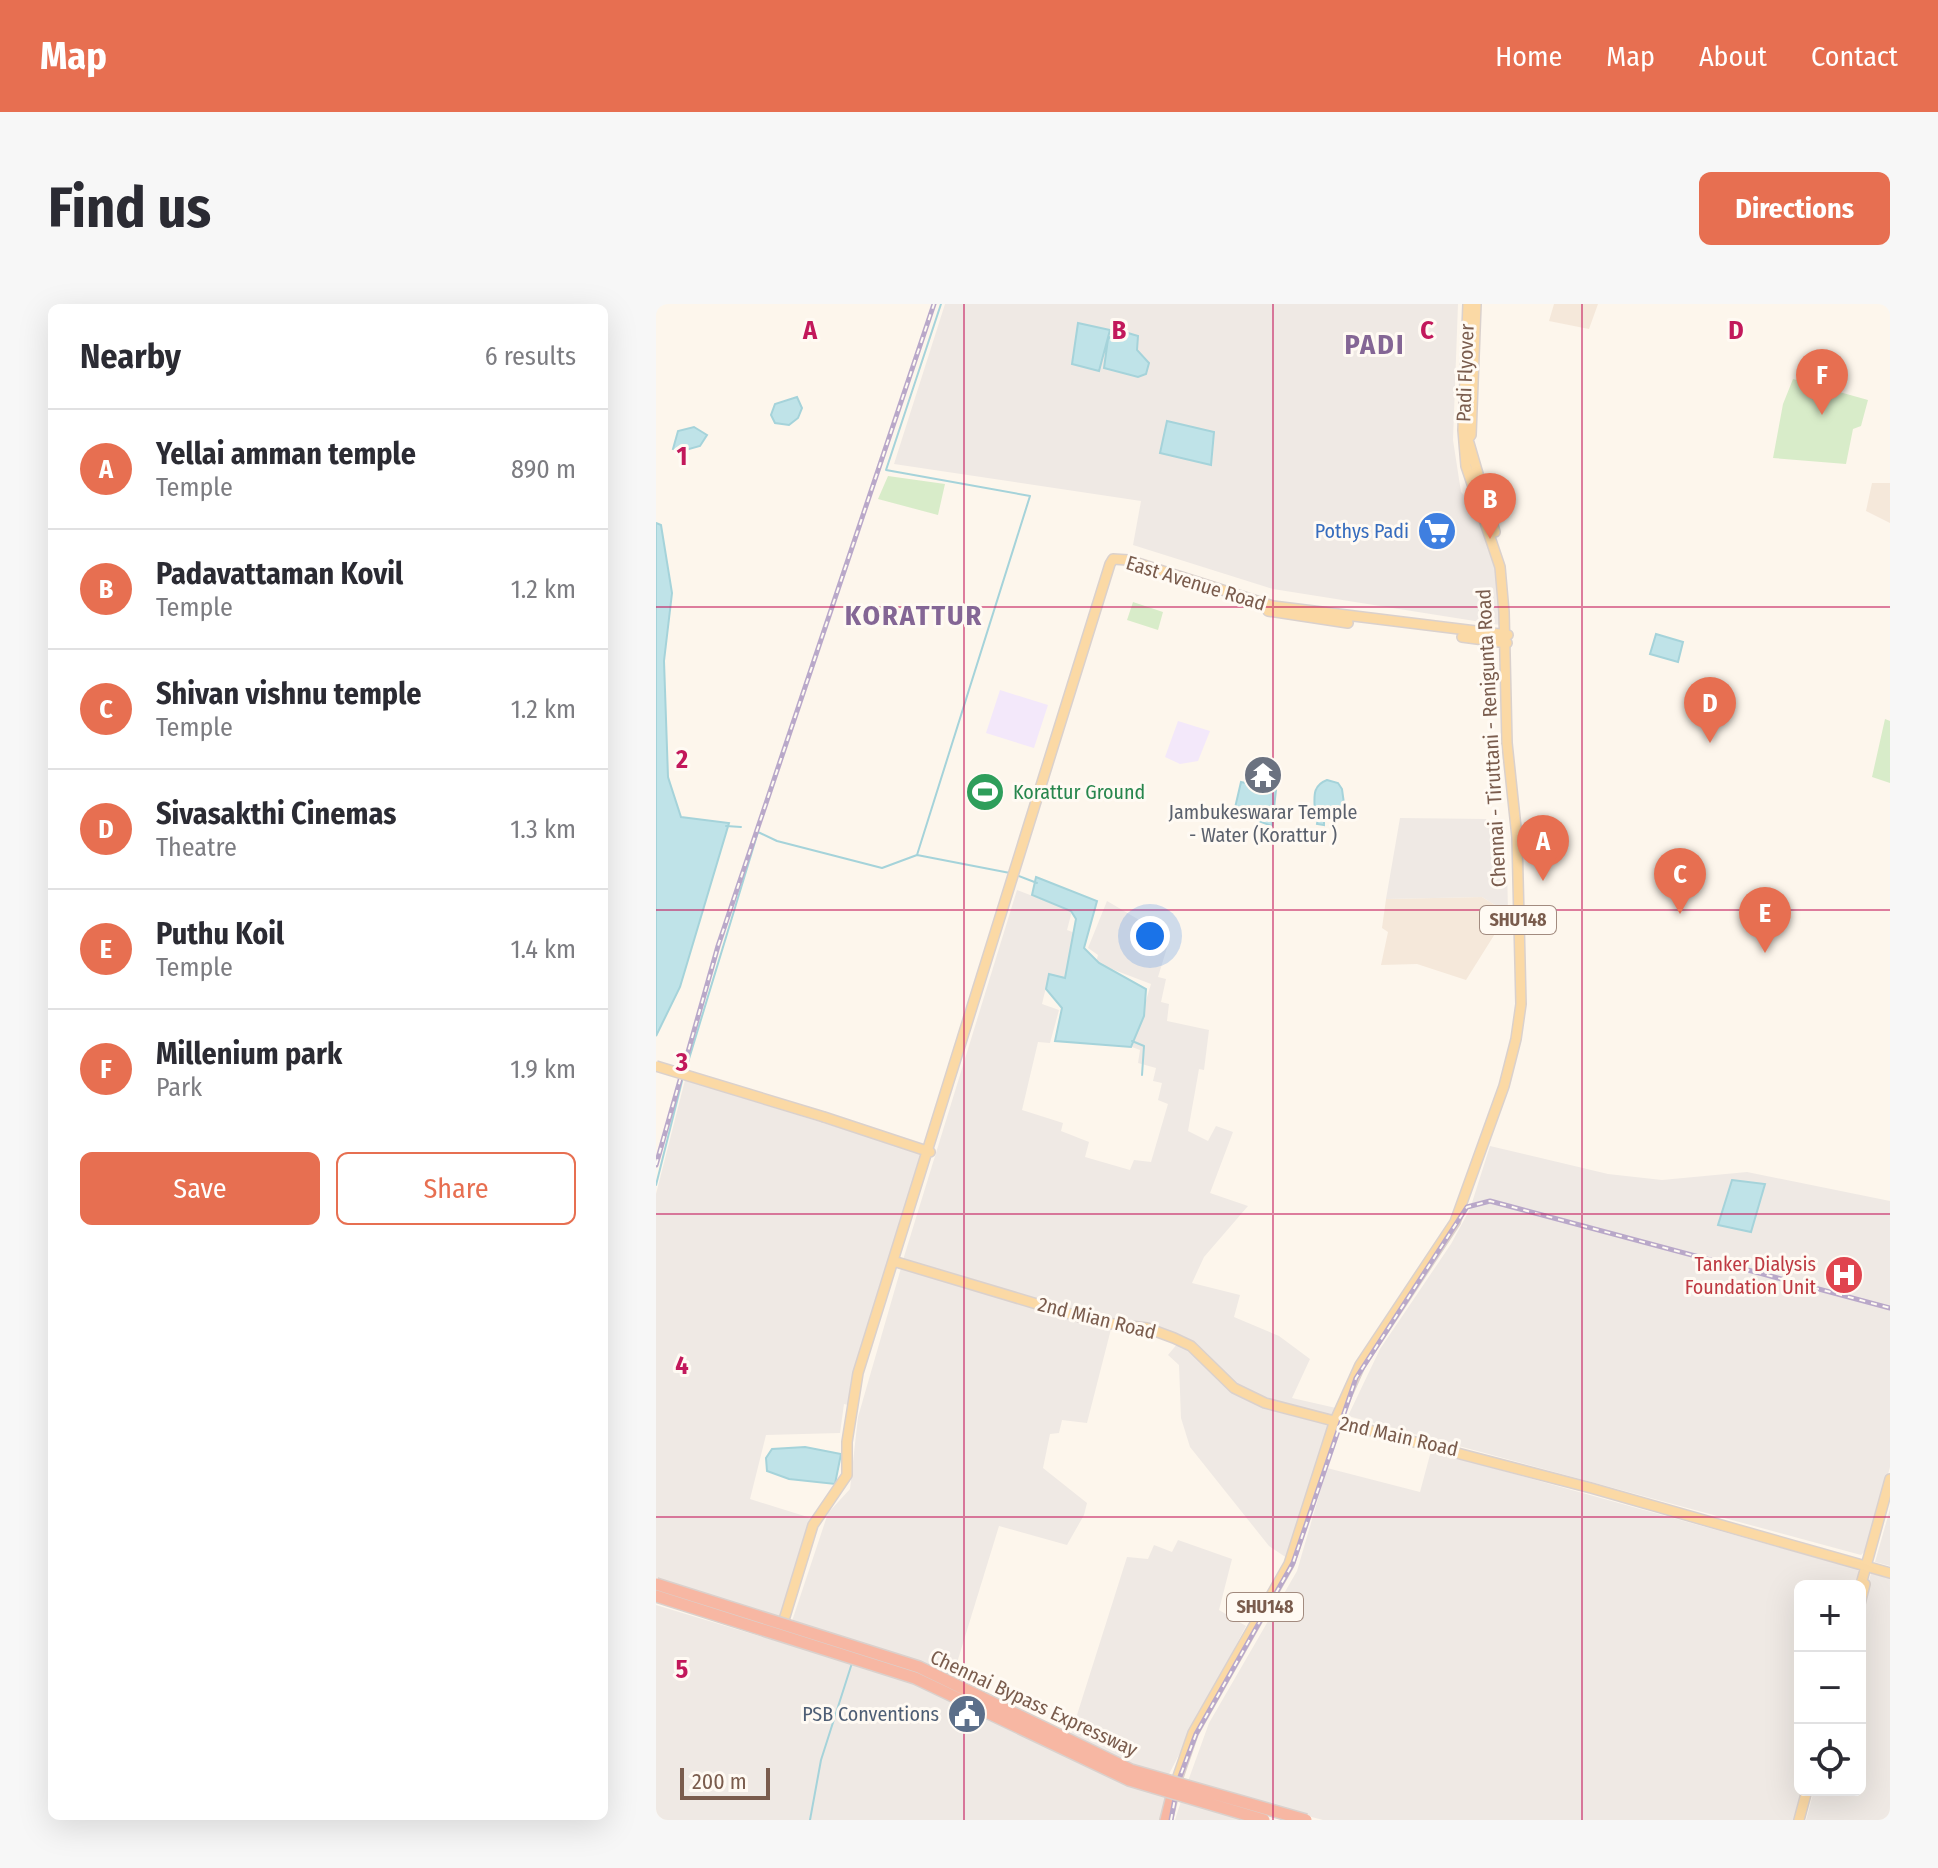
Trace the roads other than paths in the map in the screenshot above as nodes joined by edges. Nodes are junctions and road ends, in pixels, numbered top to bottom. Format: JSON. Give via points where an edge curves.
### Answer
{"nodes":[{"id":1,"x":1470,"y":304,"type":"edge"},
{"id":2,"x":1466,"y":435,"type":"joint"},
{"id":3,"x":1506,"y":639,"type":"junction"},
{"id":4,"x":656,"y":1066,"type":"edge"},
{"id":5,"x":929,"y":1149,"type":"junction"},
{"id":6,"x":895,"y":1261,"type":"junction"},
{"id":7,"x":1335,"y":1421,"type":"junction"},
{"id":8,"x":1890,"y":1479,"type":"edge"},
{"id":9,"x":1890,"y":1498,"type":"edge"},
{"id":10,"x":1866,"y":1564,"type":"junction"},
{"id":11,"x":1890,"y":1571,"type":"edge"},
{"id":12,"x":1862,"y":1580,"type":"edge"},
{"id":13,"x":1864,"y":1580,"type":"edge"},
{"id":14,"x":656,"y":1590,"type":"edge"},
{"id":15,"x":764,"y":1626,"type":"joint"},
{"id":16,"x":782,"y":1631,"type":"junction"},
{"id":17,"x":1175,"y":1790,"type":"junction"},
{"id":18,"x":1807,"y":1796,"type":"edge"},
{"id":19,"x":1168,"y":1820,"type":"edge"},
{"id":20,"x":1264,"y":1820,"type":"edge"},
{"id":21,"x":1273,"y":1820,"type":"edge"},
{"id":22,"x":1295,"y":1820,"type":"edge"},
{"id":23,"x":1306,"y":1820,"type":"edge"},
{"id":24,"x":1801,"y":1820,"type":"edge"}],
"edges":[{"from":1,"to":2,"type":"main road","name":"Padi Flyover","number":"SHU148"},
{"from":2,"to":3,"type":"main road","name":"Chennai - Tiruttani - Renigunta Road","number":"SHU148","via":[[1499,542]]},
{"from":3,"to":5,"type":"main road","name":"East Avenue Road","via":[[1273,606],[1113,559]]},
{"from":3,"to":7,"type":"main road","name":"Chennai - Tiruttani - Renigunta Road","number":"SHU148","via":[[1520,1018],[1504,1086],[1455,1222]]},
{"from":4,"to":5,"type":"main road","bridge":true},
{"from":5,"to":6,"type":"main road"},
{"from":6,"to":7,"type":"main road","name":"2nd Mian Road","via":[[1097,1322],[1147,1328],[1199,1353],[1234,1388],[1265,1403]]},
{"from":6,"to":16,"type":"main road","via":[[853,1392],[845,1480],[815,1522]]},
{"from":7,"to":10,"type":"main road","name":"2nd Main Road"},
{"from":7,"to":17,"type":"main road","name":"Chennai - Tiruttani - Renigunta Road","number":"SHU148","via":[[1293,1566],[1193,1733]]},
{"from":8,"to":10,"type":"main road"},
{"from":9,"to":10,"type":"main road"},
{"from":10,"to":11,"type":"main road","name":"2nd Main Road"},
{"from":10,"to":12,"type":"main road"},
{"from":10,"to":13,"type":"main road"},
{"from":14,"to":15,"type":"highway","bridge":true},
{"from":14,"to":20,"type":"highway","name":"Chennai Bypass Expressway","bridge":true,"via":[[915,1678],[1129,1780]]},
{"from":14,"to":23,"type":"highway","name":"Chennai Bypass Expressway","bridge":true,"via":[[919,1667],[1131,1770]]},
{"from":15,"to":16,"type":"main road"},
{"from":16,"to":17,"type":"main road","via":[[934,1682],[1113,1771]]},
{"from":17,"to":19,"type":"highway","name":"Chennai - Tiruttani - Renigunta Road","number":"SHU148"},
{"from":17,"to":21,"type":"main road"},
{"from":17,"to":22,"type":"main road"},
{"from":18,"to":24,"type":"main road"}]}
